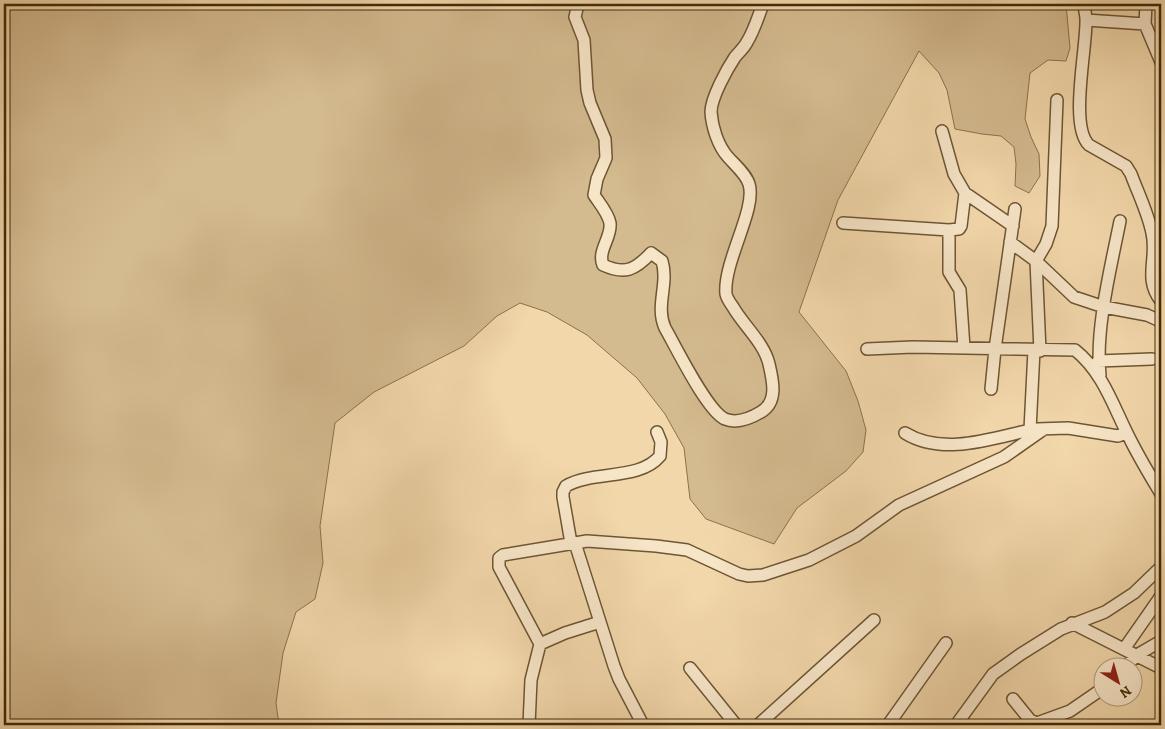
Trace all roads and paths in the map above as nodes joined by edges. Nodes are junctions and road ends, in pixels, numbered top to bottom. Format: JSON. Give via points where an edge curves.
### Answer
{"nodes":[{"id":1,"x":578,"y":4,"type":"edge"},
{"id":2,"x":762,"y":4,"type":"edge"},
{"id":3,"x":1084,"y":4,"type":"edge"},
{"id":4,"x":1146,"y":4,"type":"edge"},
{"id":5,"x":1086,"y":20,"type":"junction"},
{"id":6,"x":1146,"y":24,"type":"junction"},
{"id":7,"x":1161,"y":62,"type":"edge"},
{"id":8,"x":1058,"y":100,"type":"dead end"},
{"id":9,"x":942,"y":131,"type":"dead end"},
{"id":10,"x":964,"y":198,"type":"junction"},
{"id":11,"x":1015,"y":209,"type":"dead end"},
{"id":12,"x":1120,"y":221,"type":"dead end"},
{"id":13,"x":844,"y":223,"type":"dead end"},
{"id":14,"x":1012,"y":226,"type":"junction"},
{"id":15,"x":949,"y":230,"type":"junction"},
{"id":16,"x":1010,"y":242,"type":"junction"},
{"id":17,"x":1036,"y":261,"type":"junction"},
{"id":18,"x":1161,"y":301,"type":"edge"},
{"id":19,"x":1104,"y":307,"type":"junction"},
{"id":20,"x":1161,"y":320,"type":"edge"},
{"id":21,"x":964,"y":348,"type":"junction"},
{"id":22,"x":867,"y":349,"type":"dead end"},
{"id":23,"x":995,"y":349,"type":"junction"},
{"id":24,"x":1037,"y":350,"type":"junction"},
{"id":25,"x":1152,"y":360,"type":"dead end"},
{"id":26,"x":1098,"y":361,"type":"junction"},
{"id":27,"x":1100,"y":377,"type":"junction"},
{"id":28,"x":991,"y":389,"type":"dead end"},
{"id":29,"x":1044,"y":429,"type":"junction"},
{"id":30,"x":1030,"y":430,"type":"junction"},
{"id":31,"x":657,"y":432,"type":"dead end"},
{"id":32,"x":905,"y":433,"type":"dead end"},
{"id":33,"x":1126,"y":433,"type":"junction"},
{"id":34,"x":1161,"y":494,"type":"edge"},
{"id":35,"x":573,"y":543,"type":"junction"},
{"id":36,"x":1161,"y":567,"type":"edge"},
{"id":37,"x":1161,"y":596,"type":"edge"},
{"id":38,"x":874,"y":620,"type":"dead end"},
{"id":39,"x":600,"y":622,"type":"junction"},
{"id":40,"x":1072,"y":623,"type":"junction"},
{"id":41,"x":1161,"y":642,"type":"edge"},
{"id":42,"x":946,"y":643,"type":"dead end"},
{"id":43,"x":540,"y":644,"type":"junction"},
{"id":44,"x":1124,"y":649,"type":"junction"},
{"id":45,"x":1137,"y":655,"type":"junction"},
{"id":46,"x":690,"y":668,"type":"dead end"},
{"id":47,"x":1161,"y":668,"type":"edge"},
{"id":48,"x":1092,"y":696,"type":"edge"},
{"id":49,"x":1013,"y":699,"type":"dead end"},
{"id":50,"x":529,"y":725,"type":"edge"},
{"id":51,"x":644,"y":725,"type":"edge"},
{"id":52,"x":736,"y":725,"type":"edge"},
{"id":53,"x":758,"y":725,"type":"edge"},
{"id":54,"x":888,"y":725,"type":"edge"},
{"id":55,"x":956,"y":725,"type":"edge"}],
"edges":[{"from":1,"to":2,"type":"street","via":[[575,17],[584,40],[587,90],[606,139],[606,158],[594,195],[610,223],[601,260],[603,266],[626,271],[651,253],[662,261],[665,278],[661,320],[708,403],[720,416],[737,421],[767,408],[773,388],[766,354],[726,295],[729,264],[750,198],[749,184],[726,155],[715,134],[711,113],[712,102],[734,59],[747,42]]},
{"from":3,"to":5,"type":"street"},
{"from":4,"to":6,"type":"street"},
{"from":5,"to":6,"type":"street"},
{"from":5,"to":18,"type":"street","via":[[1080,88],[1081,130],[1089,146],[1126,166],[1131,174],[1152,230],[1151,282]]},
{"from":6,"to":7,"type":"street"},
{"from":8,"to":17,"type":"street","via":[[1052,226]]},
{"from":9,"to":10,"type":"street"},
{"from":10,"to":14,"type":"street"},
{"from":10,"to":15,"type":"street","via":[[960,228]]},
{"from":11,"to":14,"type":"street"},
{"from":12,"to":19,"type":"street"},
{"from":13,"to":15,"type":"street"},
{"from":14,"to":16,"type":"street"},
{"from":15,"to":21,"type":"street","via":[[949,272],[961,292]]},
{"from":16,"to":17,"type":"street"},
{"from":16,"to":23,"type":"street"},
{"from":17,"to":19,"type":"street","via":[[1074,297]]},
{"from":17,"to":24,"type":"street"},
{"from":19,"to":20,"type":"street"},
{"from":19,"to":26,"type":"street"},
{"from":21,"to":22,"type":"street"},
{"from":21,"to":23,"type":"street"},
{"from":23,"to":24,"type":"street"},
{"from":23,"to":28,"type":"street"},
{"from":24,"to":27,"type":"street","via":[[1075,350],[1087,359]]},
{"from":24,"to":30,"type":"street"},
{"from":25,"to":26,"type":"street"},
{"from":26,"to":27,"type":"street"},
{"from":27,"to":33,"type":"street"},
{"from":29,"to":30,"type":"street"},
{"from":29,"to":33,"type":"street","via":[[1068,428],[1118,436]]},
{"from":29,"to":35,"type":"street","via":[[998,460],[899,505],[856,536],[808,560],[763,575],[739,574],[688,550],[587,541]]},
{"from":30,"to":32,"type":"street","via":[[974,443],[953,444],[915,439]]},
{"from":31,"to":35,"type":"street","via":[[661,442],[660,456],[648,467],[566,486],[563,498]]},
{"from":33,"to":34,"type":"street"},
{"from":35,"to":39,"type":"street"},
{"from":35,"to":43,"type":"street","via":[[503,554],[499,558],[499,567]]},
{"from":36,"to":40,"type":"street","via":[[1134,593],[1105,612]]},
{"from":37,"to":44,"type":"street"},
{"from":38,"to":53,"type":"street"},
{"from":39,"to":43,"type":"street"},
{"from":39,"to":51,"type":"street","via":[[619,680]]},
{"from":40,"to":44,"type":"street"},
{"from":40,"to":55,"type":"street","via":[[993,674]]},
{"from":41,"to":45,"type":"street"},
{"from":42,"to":54,"type":"street"},
{"from":43,"to":50,"type":"street","via":[[530,680]]},
{"from":44,"to":45,"type":"street"},
{"from":45,"to":47,"type":"street"},
{"from":46,"to":52,"type":"street"},
{"from":48,"to":49,"type":"street","via":[[1070,712],[1038,723],[1030,720]]}]}
